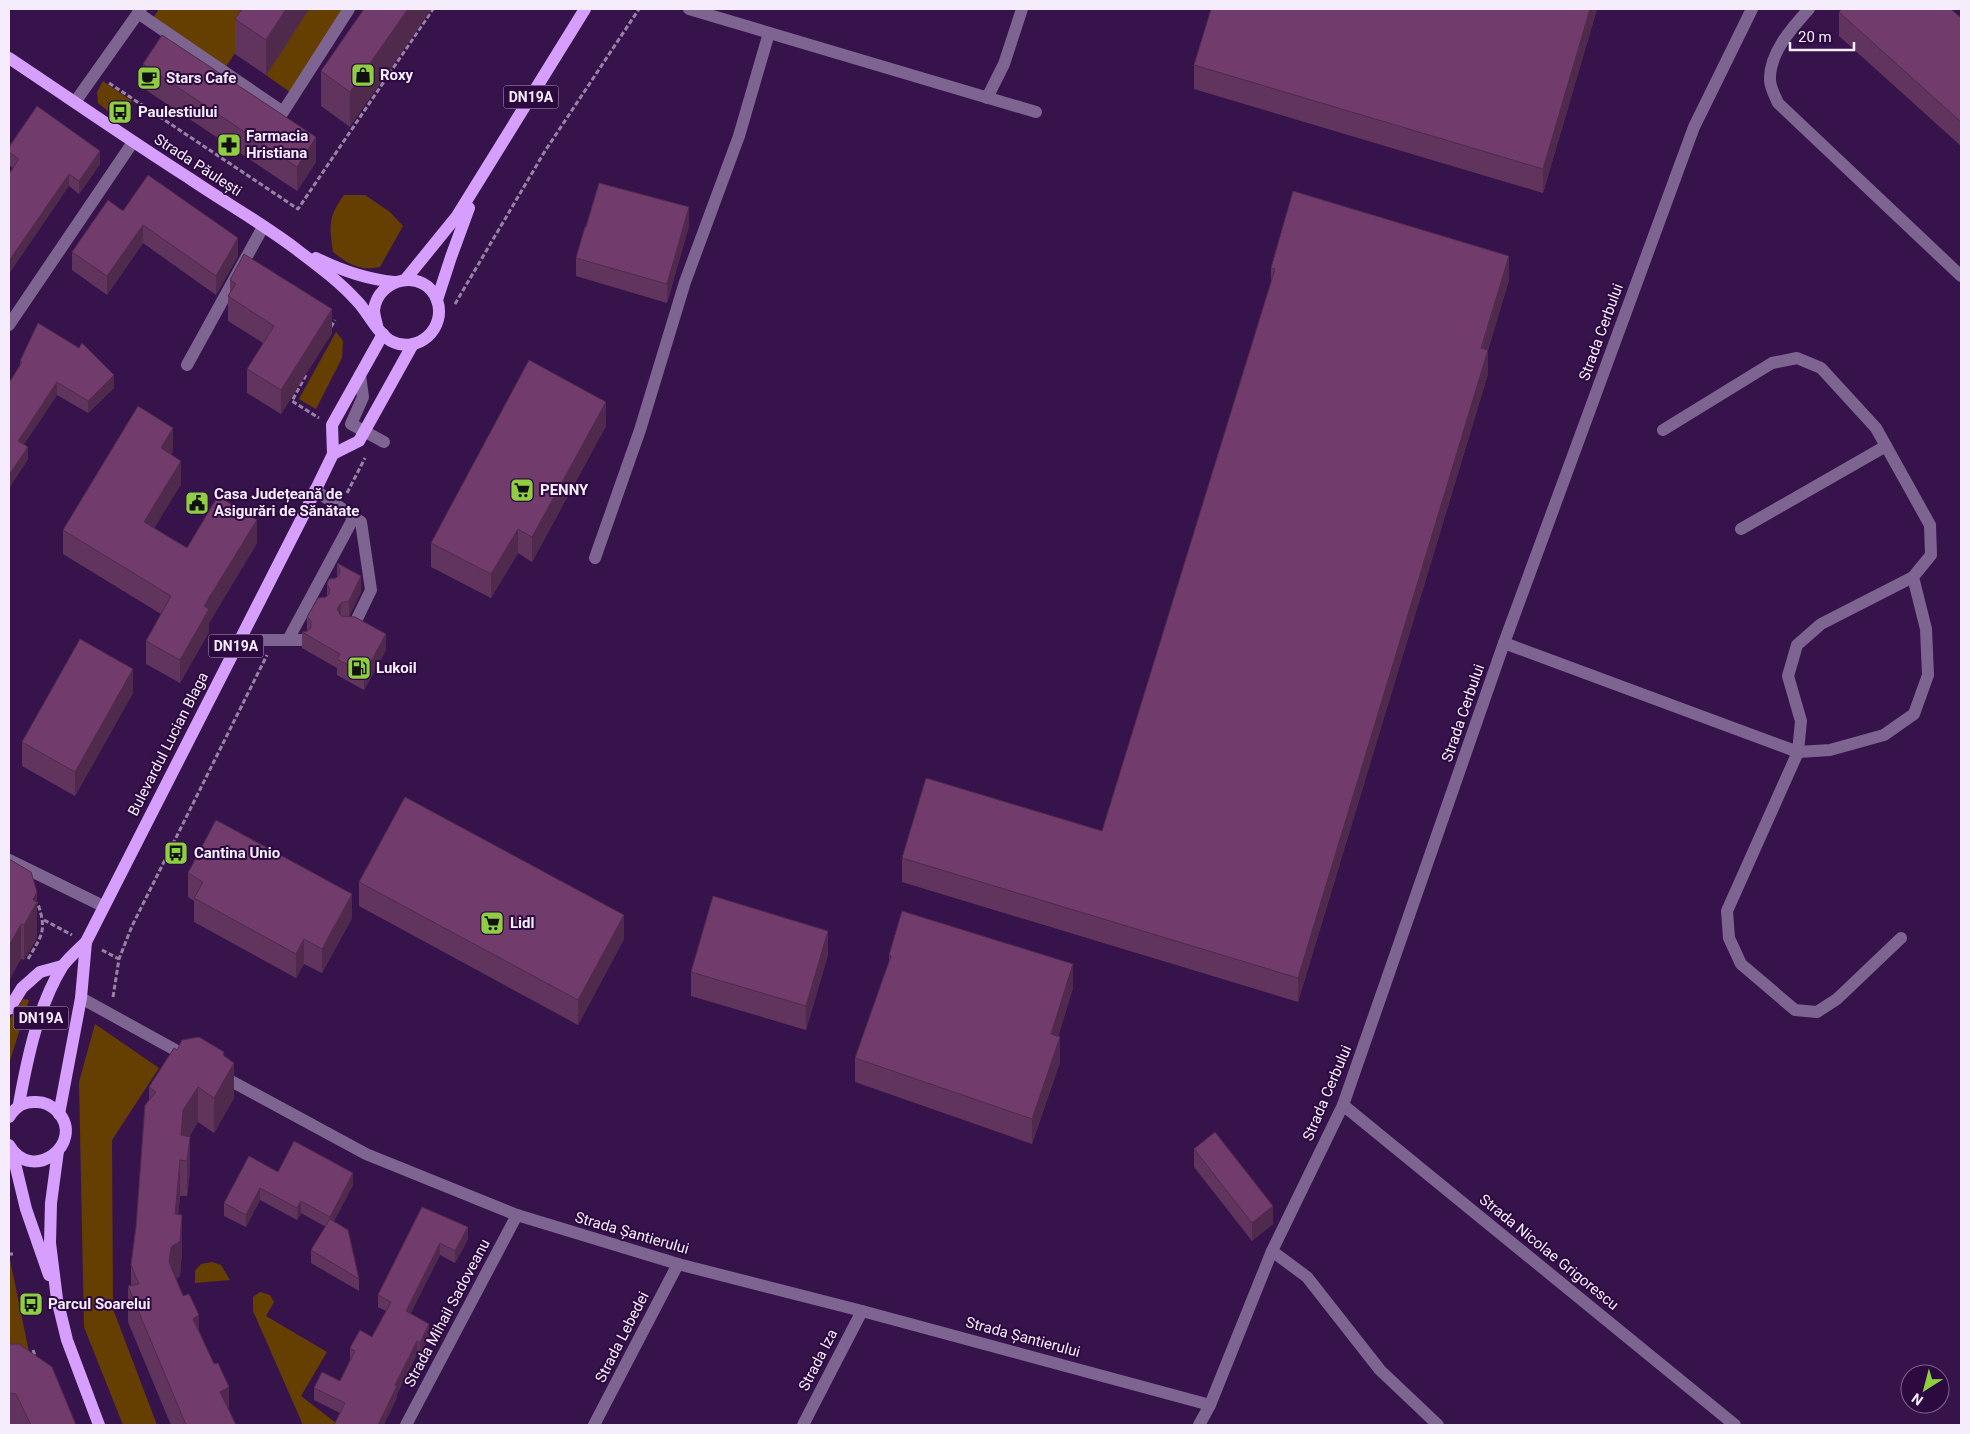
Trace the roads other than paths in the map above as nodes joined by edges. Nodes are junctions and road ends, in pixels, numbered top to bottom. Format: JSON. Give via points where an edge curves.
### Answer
{"nodes":[{"id":1,"x":349,"y":9,"type":"edge"},
{"id":2,"x":585,"y":9,"type":"edge"},
{"id":3,"x":689,"y":9,"type":"edge"},
{"id":4,"x":1022,"y":9,"type":"edge"},
{"id":5,"x":1752,"y":9,"type":"edge"},
{"id":6,"x":1809,"y":9,"type":"edge"},
{"id":7,"x":140,"y":11,"type":"edge"},
{"id":8,"x":769,"y":32,"type":"junction"},
{"id":9,"x":9,"y":58,"type":"edge"},
{"id":10,"x":987,"y":98,"type":"junction"},
{"id":11,"x":75,"y":102,"type":"junction"},
{"id":12,"x":1036,"y":112,"type":"dead end"},
{"id":13,"x":133,"y":142,"type":"junction"},
{"id":14,"x":478,"y":185,"type":"junction"},
{"id":15,"x":263,"y":227,"type":"junction"},
{"id":16,"x":296,"y":249,"type":"junction"},
{"id":17,"x":1961,"y":276,"type":"edge"},
{"id":18,"x":399,"y":281,"type":"junction"},
{"id":19,"x":437,"y":300,"type":"junction"},
{"id":20,"x":9,"y":325,"type":"edge"},
{"id":21,"x":380,"y":330,"type":"junction"},
{"id":22,"x":413,"y":344,"type":"junction"},
{"id":23,"x":187,"y":365,"type":"dead end"},
{"id":24,"x":360,"y":375,"type":"junction"},
{"id":25,"x":1663,"y":430,"type":"dead end"},
{"id":26,"x":364,"y":432,"type":"junction"},
{"id":27,"x":384,"y":442,"type":"dead end"},
{"id":28,"x":1886,"y":446,"type":"junction"},
{"id":29,"x":333,"y":454,"type":"junction"},
{"id":30,"x":315,"y":490,"type":"junction"},
{"id":31,"x":354,"y":517,"type":"junction"},
{"id":32,"x":1742,"y":529,"type":"dead end"},
{"id":33,"x":595,"y":558,"type":"dead end"},
{"id":34,"x":1913,"y":577,"type":"junction"},
{"id":35,"x":332,"y":588,"type":"edge"},
{"id":36,"x":357,"y":589,"type":"edge"},
{"id":37,"x":371,"y":590,"type":"junction"},
{"id":38,"x":350,"y":627,"type":"edge"},
{"id":39,"x":297,"y":639,"type":"junction"},
{"id":40,"x":239,"y":640,"type":"junction"},
{"id":41,"x":1504,"y":643,"type":"junction"},
{"id":42,"x":1798,"y":752,"type":"junction"},
{"id":43,"x":9,"y":860,"type":"edge"},
{"id":44,"x":103,"y":906,"type":"junction"},
{"id":45,"x":1901,"y":938,"type":"dead end"},
{"id":46,"x":86,"y":942,"type":"junction"},
{"id":47,"x":62,"y":966,"type":"junction"},
{"id":48,"x":81,"y":998,"type":"junction"},
{"id":49,"x":9,"y":1009,"type":"edge"},
{"id":50,"x":1343,"y":1105,"type":"junction"},
{"id":51,"x":12,"y":1111,"type":"edge"},
{"id":52,"x":59,"y":1114,"type":"junction"},
{"id":53,"x":10,"y":1148,"type":"edge"},
{"id":54,"x":58,"y":1151,"type":"junction"},
{"id":55,"x":517,"y":1215,"type":"junction"},
{"id":56,"x":1272,"y":1250,"type":"junction"},
{"id":57,"x":678,"y":1264,"type":"junction"},
{"id":58,"x":58,"y":1299,"type":"junction"},
{"id":59,"x":862,"y":1311,"type":"junction"},
{"id":60,"x":1210,"y":1405,"type":"junction"},
{"id":61,"x":99,"y":1425,"type":"edge"},
{"id":62,"x":406,"y":1425,"type":"edge"},
{"id":63,"x":594,"y":1425,"type":"edge"},
{"id":64,"x":803,"y":1425,"type":"edge"},
{"id":65,"x":1199,"y":1425,"type":"edge"},
{"id":66,"x":1438,"y":1425,"type":"edge"},
{"id":67,"x":1735,"y":1425,"type":"edge"}],
"edges":[{"from":1,"to":7,"type":"street","via":[[283,112]]},
{"from":2,"to":14,"type":"main road","name":"Bulevardul Lucian Blaga","number":"DN19A"},
{"from":3,"to":8,"type":"street"},
{"from":4,"to":10,"type":"street","via":[[1004,64]]},
{"from":5,"to":41,"type":"street","name":"Strada Cerbului","via":[[1694,127]]},
{"from":6,"to":17,"type":"street","via":[[1794,25],[1775,55],[1770,81],[1778,103]]},
{"from":7,"to":11,"type":"street"},
{"from":8,"to":10,"type":"street"},
{"from":8,"to":33,"type":"street","via":[[739,136],[685,282],[640,430]]},
{"from":9,"to":11,"type":"main road","name":"Strada Păulești"},
{"from":10,"to":12,"type":"street"},
{"from":11,"to":13,"type":"main road","name":"Strada Păulești"},
{"from":13,"to":15,"type":"main road","name":"Strada Păulești"},
{"from":13,"to":20,"type":"street"},
{"from":14,"to":18,"type":"main road","name":"Bulevardul Lucian Blaga","number":"DN19A","via":[[453,222]]},
{"from":14,"to":19,"type":"main road","name":"Bulevardul Lucian Blaga","number":"DN19A"},
{"from":15,"to":16,"type":"main road","name":"Strada Păulești"},
{"from":15,"to":23,"type":"street"},
{"from":16,"to":18,"type":"main road","name":"Strada Păulești","via":[[343,271],[372,280]]},
{"from":16,"to":21,"type":"main road","name":"Strada Păulești","via":[[341,285]]},
{"from":18,"to":19,"type":"main road","via":[[416,281],[426,286]]},
{"from":18,"to":21,"type":"main road","name":"Bulevardul Lucian Blaga","via":[[384,289],[377,300],[374,312]]},
{"from":19,"to":22,"type":"main road","name":"Bulevardul Lucian Blaga","via":[[436,326],[430,336]]},
{"from":21,"to":22,"type":"main road","via":[[391,341]]},
{"from":21,"to":24,"type":"main road","name":"Bulevardul Lucian Blaga","number":"DN19A"},
{"from":22,"to":26,"type":"main road","name":"Bulevardul Lucian Blaga"},
{"from":24,"to":26,"type":"street","via":[[363,397],[351,424]]},
{"from":24,"to":29,"type":"main road","name":"Bulevardul Lucian Blaga","number":"DN19A","via":[[332,425]]},
{"from":25,"to":28,"type":"street","via":[[1772,363],[1797,358],[1821,368],[1876,428]]},
{"from":26,"to":27,"type":"street"},
{"from":26,"to":29,"type":"main road","name":"Bulevardul Lucian Blaga","via":[[359,441]]},
{"from":28,"to":32,"type":"street"},
{"from":28,"to":34,"type":"street","via":[[1930,525],[1931,554]]},
{"from":29,"to":30,"type":"main road","name":"Bulevardul Lucian Blaga","number":"DN19A"},
{"from":30,"to":31,"type":"street"},
{"from":30,"to":40,"type":"main road","name":"Bulevardul Lucian Blaga","number":"DN19A"},
{"from":31,"to":37,"type":"street","via":[[361,522]]},
{"from":31,"to":39,"type":"street"},
{"from":34,"to":42,"type":"street","via":[[1821,624],[1796,645],[1788,676],[1801,721]]},
{"from":34,"to":42,"type":"street","via":[[1926,629],[1928,675],[1914,714],[1884,735],[1830,750]]},
{"from":35,"to":39,"type":"street","via":[[324,587],[318,606]]},
{"from":36,"to":37,"type":"street"},
{"from":37,"to":38,"type":"street"},
{"from":39,"to":40,"type":"street"},
{"from":40,"to":44,"type":"main road","name":"Bulevardul Lucian Blaga","number":"DN19A"},
{"from":41,"to":42,"type":"street"},
{"from":41,"to":50,"type":"street","name":"Strada Cerbului"},
{"from":42,"to":45,"type":"street","via":[[1727,911],[1729,938],[1742,964],[1795,1010],[1817,1012],[1837,999]]},
{"from":43,"to":44,"type":"street"},
{"from":44,"to":46,"type":"main road","name":"Bulevardul Lucian Blaga","number":"DN19A"},
{"from":46,"to":47,"type":"main road","name":"Bulevardul Lucian Blaga","number":"DN19A"},
{"from":46,"to":48,"type":"main road","name":"Bulevardul Lucian Blaga","number":"DN19A"},
{"from":47,"to":49,"type":"main road","via":[[40,972],[22,988]]},
{"from":47,"to":51,"type":"main road","name":"Bulevardul Lucian Blaga","number":"DN19A","via":[[33,1037]]},
{"from":48,"to":52,"type":"main road","name":"Bulevardul Lucian Blaga","number":"DN19A"},
{"from":48,"to":55,"type":"street","name":"Strada Șantierului","via":[[366,1154]]},
{"from":50,"to":56,"type":"street","name":"Strada Cerbului"},
{"from":50,"to":67,"type":"street","name":"Strada Nicolae Grigorescu"},
{"from":51,"to":52,"type":"main road","via":[[30,1102],[41,1102],[52,1106]]},
{"from":52,"to":54,"type":"main road","via":[[65,1132]]},
{"from":53,"to":54,"type":"main road","via":[[22,1159],[35,1162],[48,1159]]},
{"from":53,"to":58,"type":"main road","via":[[26,1209]]},
{"from":54,"to":58,"type":"main road","via":[[50,1243]]},
{"from":55,"to":57,"type":"street","name":"Strada Șantierului"},
{"from":55,"to":62,"type":"street","name":"Strada Mihail Sadoveanu"},
{"from":56,"to":60,"type":"street","name":"Strada Cerbului"},
{"from":56,"to":66,"type":"street","via":[[1307,1277],[1380,1370]]},
{"from":57,"to":59,"type":"street","name":"Strada Șantierului"},
{"from":57,"to":63,"type":"street","name":"Strada Lebedei"},
{"from":58,"to":61,"type":"main road","via":[[66,1340]]},
{"from":59,"to":60,"type":"street","name":"Strada Șantierului"},
{"from":59,"to":64,"type":"street","name":"Strada Iza"},
{"from":60,"to":65,"type":"street","name":"Strada Cerbului"}]}
